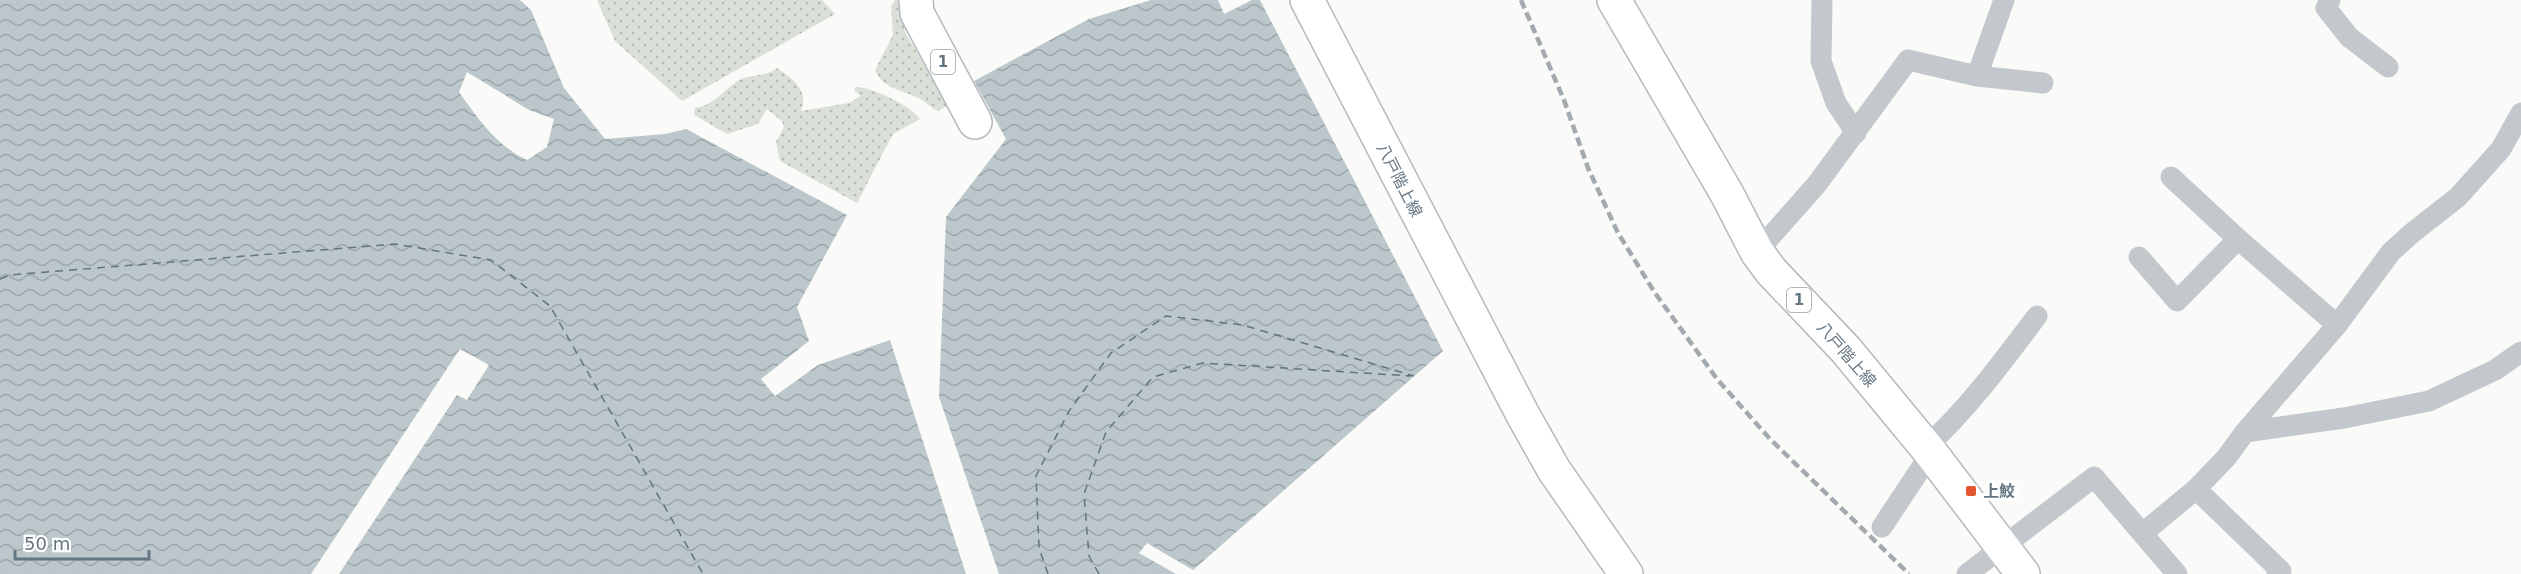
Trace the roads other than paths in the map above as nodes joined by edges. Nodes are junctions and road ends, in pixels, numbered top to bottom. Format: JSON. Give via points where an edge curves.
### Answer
{"nodes":[{"id":1,"x":916,"y":0,"type":"edge"},
{"id":2,"x":1307,"y":0,"type":"edge"},
{"id":3,"x":1614,"y":0,"type":"edge"},
{"id":4,"x":1822,"y":0,"type":"edge"},
{"id":5,"x":2004,"y":0,"type":"edge"},
{"id":6,"x":2330,"y":0,"type":"edge"},
{"id":7,"x":2388,"y":67,"type":"dead end"},
{"id":8,"x":1977,"y":76,"type":"junction"},
{"id":9,"x":2043,"y":82,"type":"dead end"},
{"id":10,"x":2521,"y":113,"type":"edge"},
{"id":11,"x":975,"y":122,"type":"dead end"},
{"id":12,"x":1856,"y":133,"type":"junction"},
{"id":13,"x":2171,"y":177,"type":"dead end"},
{"id":14,"x":2238,"y":239,"type":"junction"},
{"id":15,"x":1757,"y":252,"type":"junction"},
{"id":16,"x":2139,"y":257,"type":"dead end"},
{"id":17,"x":2037,"y":316,"type":"dead end"},
{"id":18,"x":2337,"y":325,"type":"junction"},
{"id":19,"x":2521,"y":352,"type":"edge"},
{"id":20,"x":2245,"y":432,"type":"junction"},
{"id":21,"x":1929,"y":450,"type":"junction"},
{"id":22,"x":2196,"y":489,"type":"junction"},
{"id":23,"x":1882,"y":528,"type":"dead end"},
{"id":24,"x":2143,"y":533,"type":"junction"},
{"id":25,"x":2002,"y":547,"type":"junction"},
{"id":26,"x":2281,"y":573,"type":"edge"},
{"id":27,"x":1626,"y":574,"type":"edge"},
{"id":28,"x":1968,"y":574,"type":"edge"},
{"id":29,"x":2023,"y":574,"type":"edge"},
{"id":30,"x":2177,"y":574,"type":"edge"}],
"edges":[{"from":1,"to":11,"type":"main road","number":"1","via":[[917,13]]},
{"from":2,"to":27,"type":"main road","name":"八戸階上線","via":[[1523,415],[1554,470]]},
{"from":3,"to":15,"type":"main road","name":"八戸階上線","number":"1"},
{"from":4,"to":12,"type":"street","via":[[1821,61],[1836,103]]},
{"from":5,"to":8,"type":"street"},
{"from":6,"to":7,"type":"street","via":[[2326,8],[2349,37]]},
{"from":8,"to":9,"type":"street"},
{"from":8,"to":12,"type":"street","via":[[1908,60]]},
{"from":10,"to":18,"type":"street","via":[[2501,149],[2458,197],[2391,252]]},
{"from":12,"to":15,"type":"street"},
{"from":13,"to":14,"type":"street"},
{"from":14,"to":16,"type":"street","via":[[2177,301]]},
{"from":14,"to":18,"type":"street"},
{"from":15,"to":21,"type":"main road","name":"八戸階上線","number":"1"},
{"from":17,"to":21,"type":"street"},
{"from":18,"to":20,"type":"street"},
{"from":19,"to":20,"type":"street","via":[[2495,370],[2429,401]]},
{"from":20,"to":22,"type":"street"},
{"from":21,"to":23,"type":"street"},
{"from":21,"to":25,"type":"main road","name":"八戸階上線","number":"1"},
{"from":22,"to":24,"type":"street"},
{"from":22,"to":26,"type":"street"},
{"from":24,"to":25,"type":"street","via":[[2094,477]]},
{"from":24,"to":30,"type":"street"},
{"from":25,"to":28,"type":"street"},
{"from":25,"to":29,"type":"main road","name":"八戸階上線","number":"1"}]}
